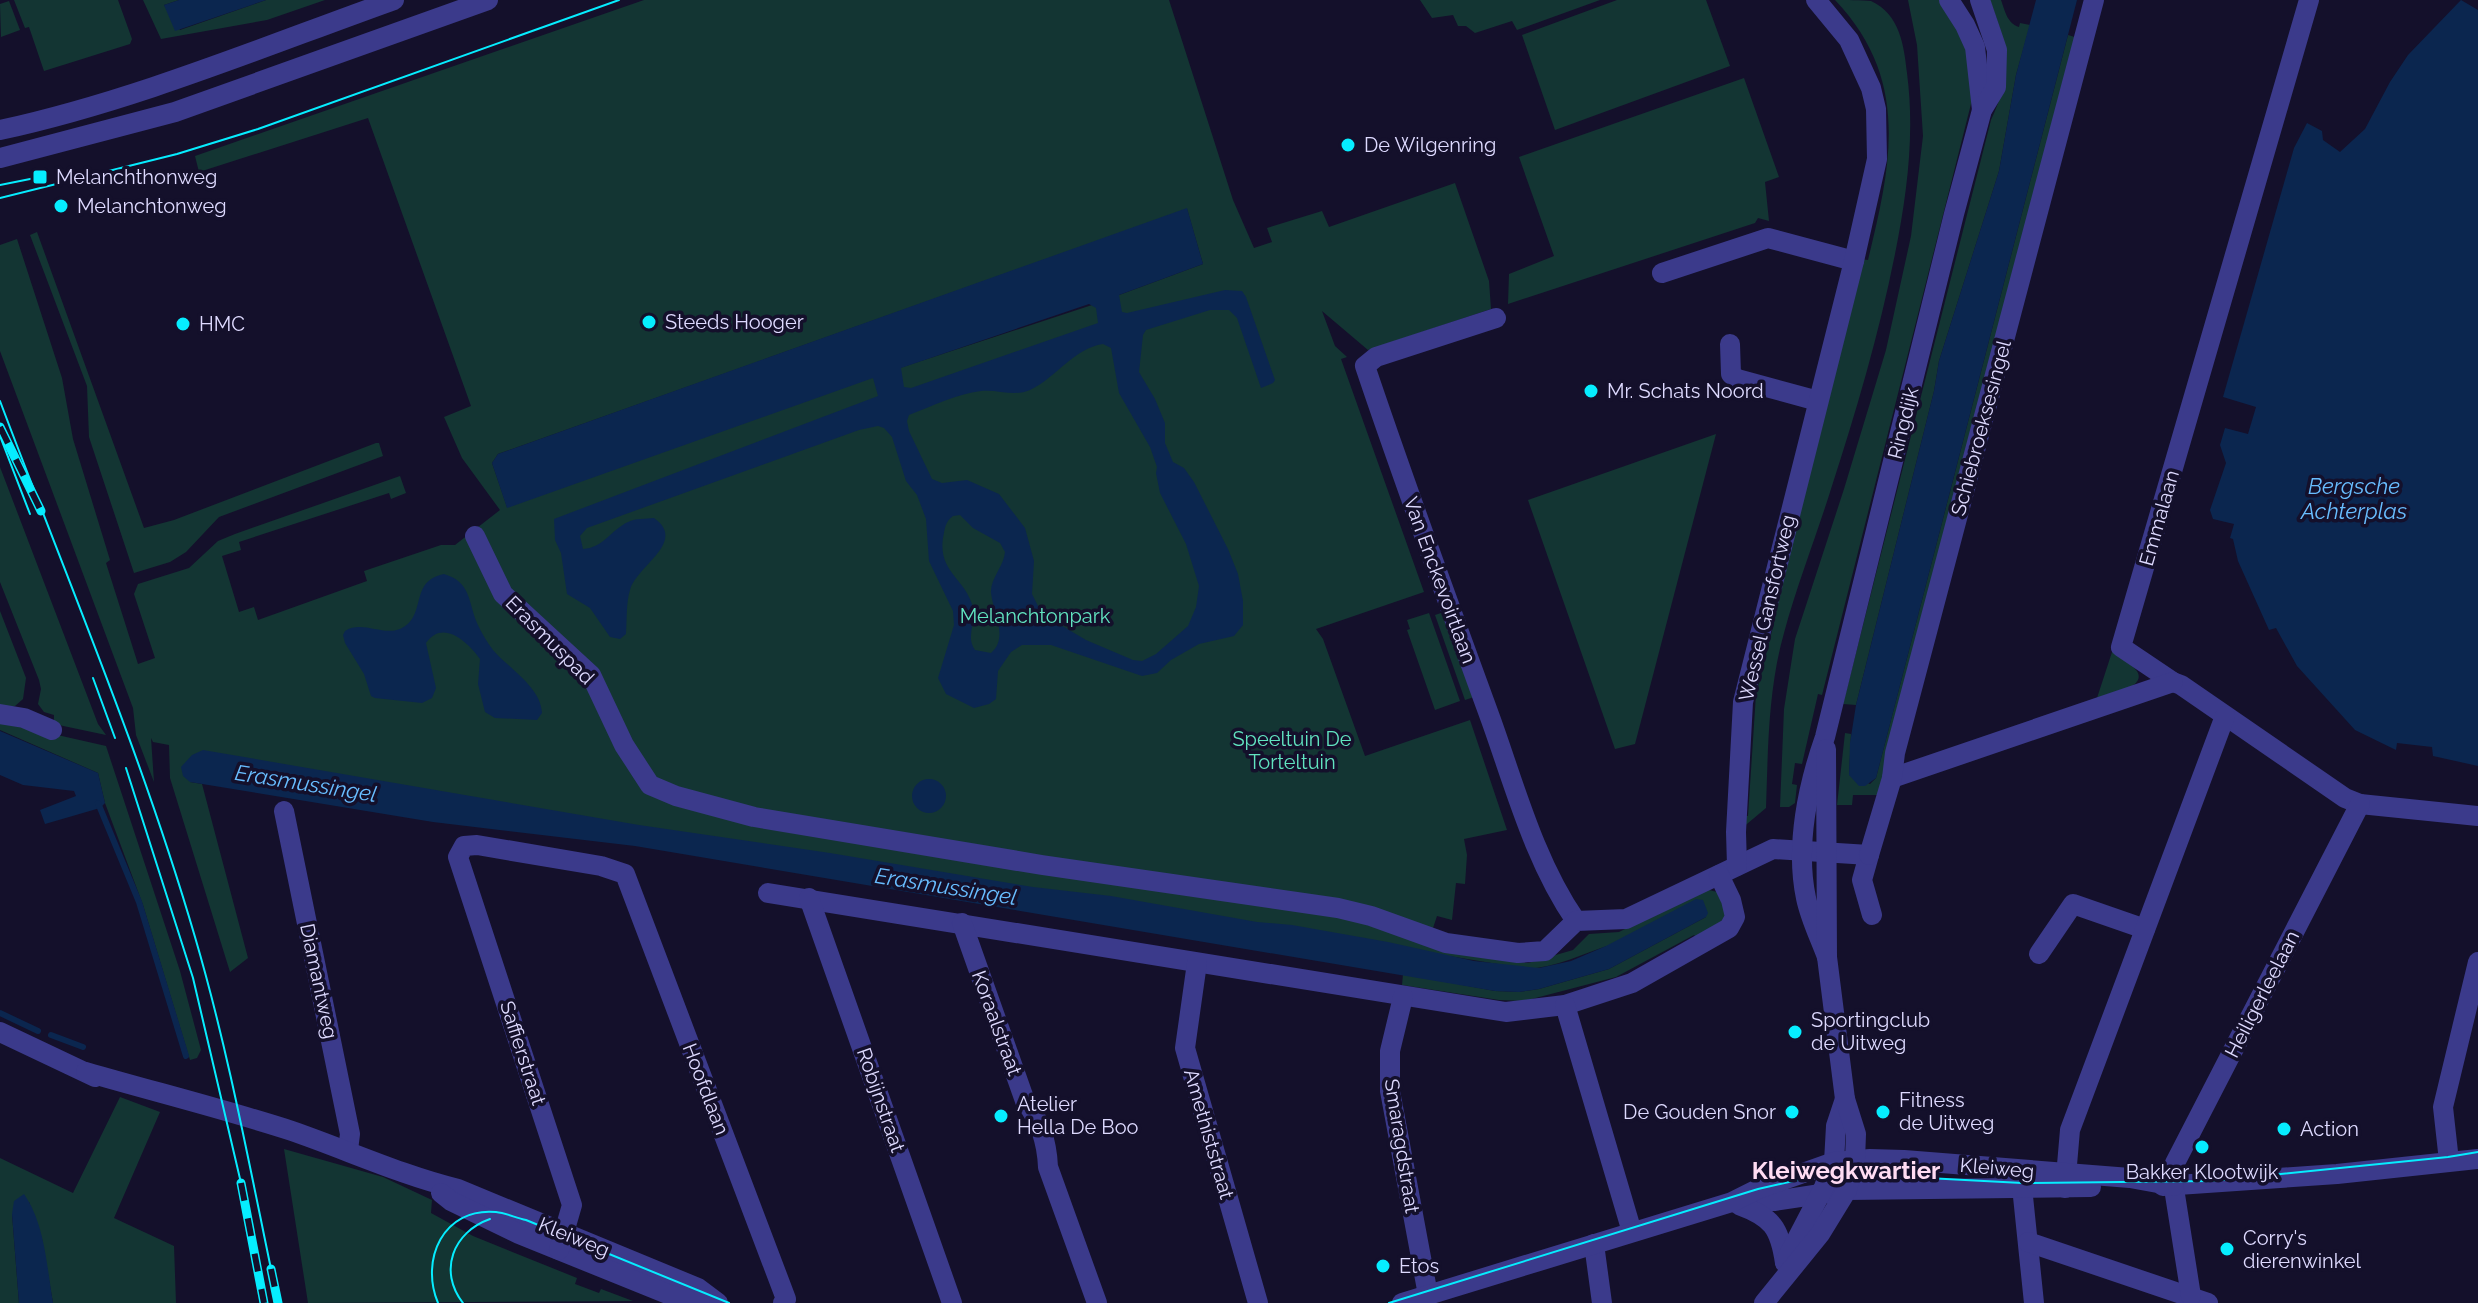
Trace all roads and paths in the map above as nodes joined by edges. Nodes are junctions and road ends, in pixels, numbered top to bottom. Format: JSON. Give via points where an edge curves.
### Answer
{"nodes":[{"id":1,"x":394,"y":0,"type":"edge"},
{"id":2,"x":488,"y":0,"type":"edge"},
{"id":3,"x":1816,"y":0,"type":"edge"},
{"id":4,"x":1949,"y":0,"type":"edge"},
{"id":5,"x":1980,"y":0,"type":"edge"},
{"id":6,"x":2094,"y":0,"type":"edge"},
{"id":7,"x":2309,"y":0,"type":"edge"},
{"id":8,"x":1982,"y":110,"type":"junction"},
{"id":9,"x":0,"y":130,"type":"edge"},
{"id":10,"x":0,"y":158,"type":"edge"},
{"id":11,"x":1854,"y":261,"type":"junction"},
{"id":12,"x":1662,"y":273,"type":"dead end"},
{"id":13,"x":1496,"y":318,"type":"dead end"},
{"id":14,"x":1730,"y":344,"type":"dead end"},
{"id":15,"x":1818,"y":401,"type":"junction"},
{"id":16,"x":475,"y":536,"type":"dead end"},
{"id":17,"x":2173,"y":682,"type":"junction"},
{"id":18,"x":0,"y":714,"type":"edge"},
{"id":19,"x":2225,"y":716,"type":"junction"},
{"id":20,"x":52,"y":730,"type":"dead end"},
{"id":21,"x":1825,"y":737,"type":"junction"},
{"id":22,"x":1892,"y":778,"type":"junction"},
{"id":23,"x":2360,"y":804,"type":"junction"},
{"id":24,"x":284,"y":811,"type":"dead end"},
{"id":25,"x":2478,"y":816,"type":"edge"},
{"id":26,"x":1804,"y":851,"type":"junction"},
{"id":27,"x":1826,"y":853,"type":"junction"},
{"id":28,"x":1869,"y":855,"type":"junction"},
{"id":29,"x":458,"y":857,"type":"joint"},
{"id":30,"x":1728,"y":870,"type":"junction"},
{"id":31,"x":768,"y":893,"type":"dead end"},
{"id":32,"x":809,"y":898,"type":"junction"},
{"id":33,"x":1872,"y":915,"type":"dead end"},
{"id":34,"x":1576,"y":921,"type":"junction"},
{"id":35,"x":962,"y":923,"type":"junction"},
{"id":36,"x":2145,"y":929,"type":"junction"},
{"id":37,"x":2039,"y":954,"type":"dead end"},
{"id":38,"x":1827,"y":957,"type":"junction"},
{"id":39,"x":2478,"y":962,"type":"edge"},
{"id":40,"x":1197,"y":963,"type":"junction"},
{"id":41,"x":1403,"y":997,"type":"junction"},
{"id":42,"x":1565,"y":1005,"type":"junction"},
{"id":43,"x":0,"y":1032,"type":"edge"},
{"id":44,"x":1845,"y":1099,"type":"junction"},
{"id":45,"x":348,"y":1150,"type":"junction"},
{"id":46,"x":2467,"y":1158,"type":"edge"},
{"id":47,"x":1855,"y":1160,"type":"junction"},
{"id":48,"x":1834,"y":1162,"type":"junction"},
{"id":49,"x":2021,"y":1178,"type":"junction"},
{"id":50,"x":2065,"y":1181,"type":"junction"},
{"id":51,"x":2174,"y":1186,"type":"junction"},
{"id":52,"x":1847,"y":1190,"type":"junction"},
{"id":53,"x":1822,"y":1192,"type":"junction"},
{"id":54,"x":1732,"y":1202,"type":"junction"},
{"id":55,"x":1632,"y":1232,"type":"junction"},
{"id":56,"x":562,"y":1242,"type":"junction"},
{"id":57,"x":2028,"y":1242,"type":"junction"},
{"id":58,"x":1594,"y":1244,"type":"junction"},
{"id":59,"x":1785,"y":1263,"type":"junction"},
{"id":60,"x":1413,"y":1300,"type":"edge"},
{"id":61,"x":2199,"y":1300,"type":"edge"},
{"id":62,"x":700,"y":1303,"type":"edge"},
{"id":63,"x":718,"y":1303,"type":"edge"},
{"id":64,"x":783,"y":1303,"type":"edge"},
{"id":65,"x":952,"y":1303,"type":"edge"},
{"id":66,"x":1097,"y":1303,"type":"edge"},
{"id":67,"x":1258,"y":1303,"type":"edge"},
{"id":68,"x":1602,"y":1303,"type":"edge"},
{"id":69,"x":1763,"y":1303,"type":"edge"},
{"id":70,"x":2034,"y":1303,"type":"edge"}],
"edges":[{"from":1,"to":9,"type":"street","via":[[123,97]]},
{"from":2,"to":10,"type":"street","via":[[175,112]]},
{"from":3,"to":11,"type":"street","name":"Wessel Gansfortweg","via":[[1849,40],[1876,109],[1876,168]]},
{"from":4,"to":8,"type":"street","name":"Ringdijk","via":[[1975,47]]},
{"from":5,"to":8,"type":"street","name":"Ringdijk","via":[[1998,68],[1996,87]]},
{"from":6,"to":22,"type":"street","name":"Schiebroeksesingel"},
{"from":7,"to":17,"type":"street","name":"Emmalaan","via":[[2121,647]]},
{"from":8,"to":21,"type":"street","name":"Ringdijk"},
{"from":11,"to":12,"type":"street","via":[[1768,238]]},
{"from":11,"to":15,"type":"street","name":"Wessel Gansfortweg"},
{"from":13,"to":34,"type":"street","name":"Van Enckevoirtlaan","via":[[1376,357],[1365,366],[1430,558],[1555,891]]},
{"from":14,"to":15,"type":"street","via":[[1731,374],[1737,379]]},
{"from":15,"to":30,"type":"street","name":"Wessel Gansfortweg","via":[[1743,702],[1736,832]]},
{"from":16,"to":34,"type":"street","name":"Erasmuspad","via":[[503,594],[591,675],[624,745],[650,785],[676,796],[754,817],[1338,908],[1446,943],[1518,953],[1545,951]]},
{"from":17,"to":19,"type":"street","name":"Emmalaan"},
{"from":17,"to":22,"type":"street"},
{"from":18,"to":20,"type":"street"},
{"from":19,"to":23,"type":"street","name":"Emmalaan"},
{"from":19,"to":36,"type":"street"},
{"from":21,"to":26,"type":"street","name":"Ringdijk","via":[[1812,774]]},
{"from":21,"to":27,"type":"street","name":"Ringdijk"},
{"from":22,"to":28,"type":"street","name":"Schiebroeksesingel"},
{"from":23,"to":25,"type":"street","name":"Emmalaan"},
{"from":23,"to":51,"type":"street","name":"Heiligerleelaan","via":[[2175,1163]]},
{"from":24,"to":45,"type":"street","name":"Diamantweg","via":[[350,1134]]},
{"from":26,"to":27,"type":"street"},
{"from":26,"to":30,"type":"street","via":[[1773,849]]},
{"from":26,"to":38,"type":"street","name":"Ringdijk","via":[[1806,897]]},
{"from":27,"to":28,"type":"street"},
{"from":27,"to":38,"type":"street","name":"Ringdijk"},
{"from":28,"to":33,"type":"street","name":"Schiebroeksesingel","via":[[1862,880]]},
{"from":29,"to":56,"type":"street","name":"Saffierstraat","via":[[572,1205]]},
{"from":29,"to":64,"type":"street","name":"Hoofdlaan","via":[[464,846],[477,845],[625,874],[786,1299]]},
{"from":30,"to":34,"type":"street","via":[[1626,919]]},
{"from":30,"to":42,"type":"street","via":[[1735,917],[1729,928],[1632,983]]},
{"from":31,"to":32,"type":"street"},
{"from":32,"to":35,"type":"street"},
{"from":32,"to":65,"type":"street","name":"Robijnstraat"},
{"from":35,"to":40,"type":"street"},
{"from":35,"to":66,"type":"street","name":"Koraalstraat","via":[[1025,1101],[1039,1125],[1048,1167]]},
{"from":36,"to":37,"type":"street","via":[[2073,904]]},
{"from":36,"to":50,"type":"street","via":[[2070,1130]]},
{"from":38,"to":44,"type":"street"},
{"from":39,"to":46,"type":"street","via":[[2443,1107]]},
{"from":40,"to":41,"type":"street"},
{"from":40,"to":67,"type":"street","name":"Amethiststraat","via":[[1185,1048]]},
{"from":41,"to":42,"type":"street","via":[[1506,1012]]},
{"from":41,"to":60,"type":"street","name":"Smaragdstraat","via":[[1390,1051],[1390,1091]]},
{"from":42,"to":55,"type":"street"},
{"from":43,"to":45,"type":"street","name":"Kleiweg","via":[[115,1088],[190,1114],[270,1138]]},
{"from":44,"to":47,"type":"street","via":[[1856,1134]]},
{"from":44,"to":48,"type":"street","via":[[1836,1126]]},
{"from":45,"to":56,"type":"street","name":"Kleiweg","via":[[458,1189]]},
{"from":46,"to":51,"type":"street","name":"Kleiweg"},
{"from":47,"to":48,"type":"street","name":"Kleiweg"},
{"from":47,"to":49,"type":"street","name":"Kleiweg","via":[[1904,1160]]},
{"from":47,"to":52,"type":"street"},
{"from":48,"to":53,"type":"street"},
{"from":48,"to":54,"type":"street","name":"Kleiweg"},
{"from":49,"to":50,"type":"street","name":"Kleiweg"},
{"from":49,"to":52,"type":"street","name":"Kleiweg"},
{"from":49,"to":57,"type":"street"},
{"from":50,"to":51,"type":"street","name":"Kleiweg","via":[[2130,1178]]},
{"from":51,"to":61,"type":"street"},
{"from":52,"to":53,"type":"street","name":"Kleiweg"},
{"from":52,"to":69,"type":"street","via":[[1820,1234]]},
{"from":53,"to":54,"type":"street","name":"Kleiweg"},
{"from":53,"to":59,"type":"street"},
{"from":54,"to":55,"type":"street","name":"Kleiweg"},
{"from":54,"to":59,"type":"street","via":[[1771,1221]]},
{"from":55,"to":58,"type":"street","name":"Kleiweg"},
{"from":56,"to":62,"type":"street","name":"Kleiweg","via":[[670,1295]]},
{"from":56,"to":63,"type":"street","name":"Kleiweg","via":[[698,1288]]},
{"from":57,"to":61,"type":"street"},
{"from":57,"to":70,"type":"street"},
{"from":58,"to":60,"type":"street","name":"Kleiweg"},
{"from":58,"to":68,"type":"street"},
{"from":59,"to":69,"type":"street"}]}
